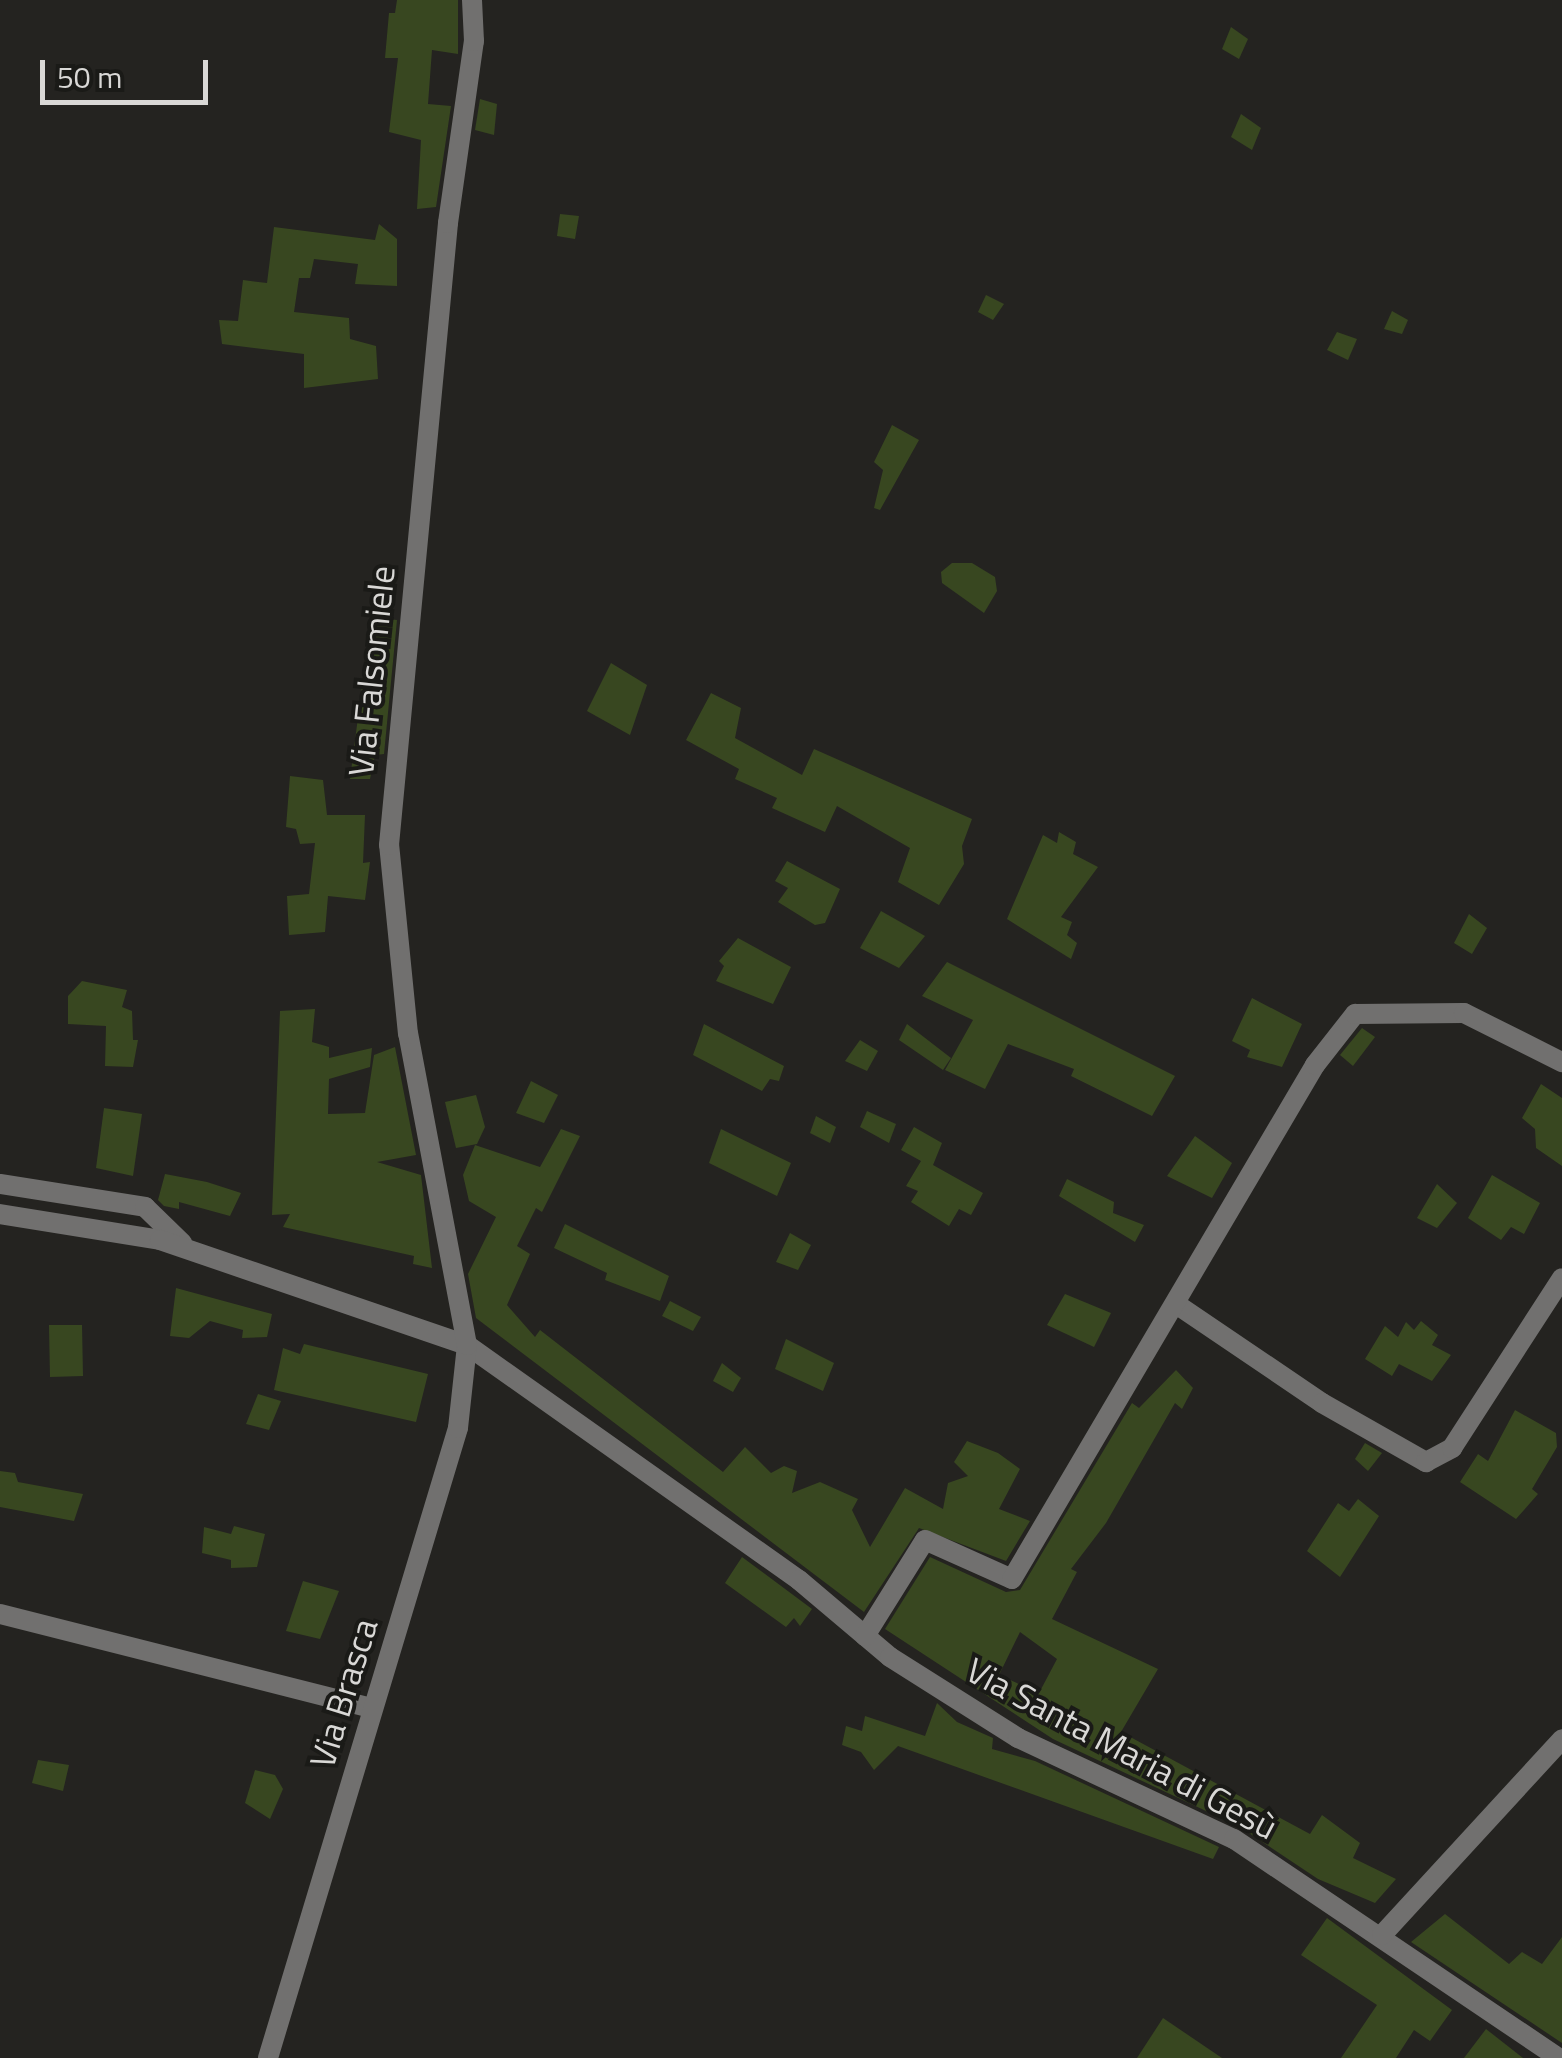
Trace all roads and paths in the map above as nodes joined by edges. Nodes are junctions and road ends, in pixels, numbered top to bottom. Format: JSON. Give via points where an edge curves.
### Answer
{"nodes":[{"id":1,"x":472,"y":0,"type":"edge"},
{"id":2,"x":1562,"y":1062,"type":"edge"},
{"id":3,"x":0,"y":1184,"type":"edge"},
{"id":4,"x":0,"y":1214,"type":"edge"},
{"id":5,"x":187,"y":1248,"type":"junction"},
{"id":6,"x":1562,"y":1278,"type":"edge"},
{"id":7,"x":1176,"y":1304,"type":"junction"},
{"id":8,"x":467,"y":1345,"type":"junction"},
{"id":9,"x":0,"y":1614,"type":"edge"},
{"id":10,"x":865,"y":1636,"type":"junction"},
{"id":11,"x":372,"y":1708,"type":"junction"},
{"id":12,"x":1562,"y":1739,"type":"edge"},
{"id":13,"x":1382,"y":1935,"type":"junction"},
{"id":14,"x":268,"y":2058,"type":"edge"},
{"id":15,"x":1560,"y":2058,"type":"edge"}],
"edges":[{"from":1,"to":8,"type":"street","name":"Via Falsomiele","via":[[474,42],[448,223],[389,845],[408,1034]]},
{"from":2,"to":7,"type":"street","via":[[1464,1013],[1354,1014],[1315,1065]]},
{"from":3,"to":5,"type":"street","via":[[146,1207]]},
{"from":4,"to":5,"type":"street","name":"Via Santa Maria di Gesù"},
{"from":5,"to":8,"type":"street","name":"Via Santa Maria di Gesù"},
{"from":6,"to":7,"type":"street","via":[[1452,1448],[1426,1462],[1322,1403]]},
{"from":7,"to":10,"type":"street","via":[[1012,1579],[925,1540]]},
{"from":8,"to":10,"type":"street","name":"Via Santa Maria di Gesù","via":[[799,1580]]},
{"from":8,"to":11,"type":"street","name":"Via Brasca","via":[[458,1428]]},
{"from":9,"to":11,"type":"street"},
{"from":10,"to":13,"type":"street","name":"Via Santa Maria di Gesù","via":[[1018,1738],[1234,1839]]},
{"from":11,"to":14,"type":"street","name":"Via Brasca"},
{"from":12,"to":13,"type":"street"},
{"from":13,"to":15,"type":"street","name":"Via Santa Maria di Gesù","via":[[1442,1983]]}]}
